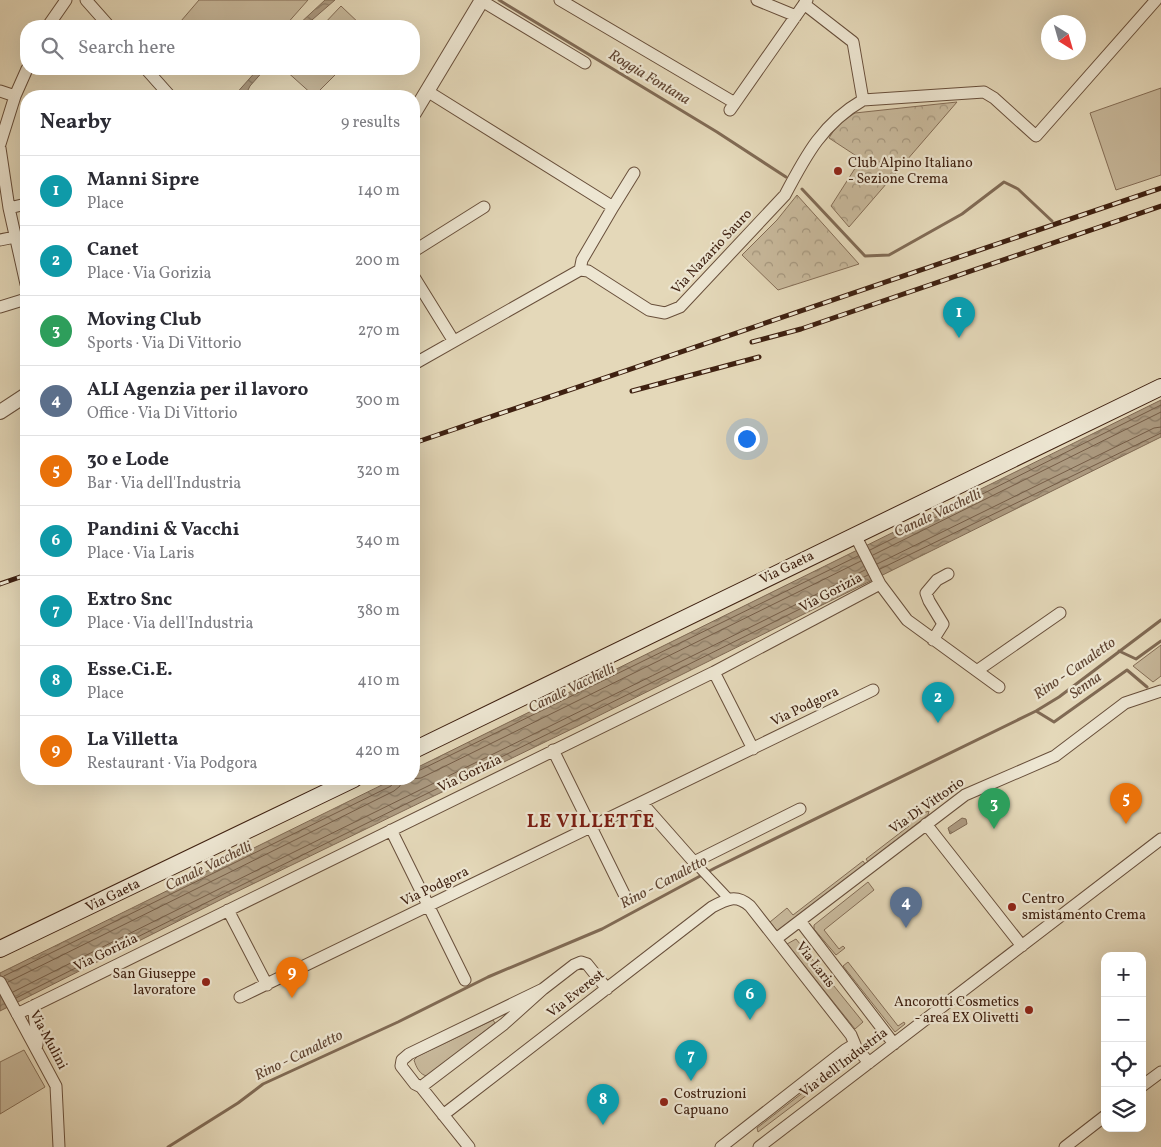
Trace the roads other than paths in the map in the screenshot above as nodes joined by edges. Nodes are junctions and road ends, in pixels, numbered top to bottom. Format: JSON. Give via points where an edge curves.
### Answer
{"nodes":[{"id":1,"x":66,"y":0,"type":"edge"},
{"id":2,"x":86,"y":0,"type":"edge"},
{"id":3,"x":482,"y":0,"type":"edge"},
{"id":4,"x":560,"y":0,"type":"edge"},
{"id":5,"x":757,"y":0,"type":"edge"},
{"id":6,"x":1156,"y":0,"type":"edge"},
{"id":7,"x":806,"y":2,"type":"edge"},
{"id":8,"x":796,"y":16,"type":"junction"},
{"id":9,"x":52,"y":20,"type":"edge"},
{"id":10,"x":104,"y":20,"type":"edge"},
{"id":11,"x":585,"y":63,"type":"dead end"},
{"id":12,"x":24,"y":75,"type":"edge"},
{"id":13,"x":151,"y":75,"type":"edge"},
{"id":14,"x":165,"y":90,"type":"edge"},
{"id":15,"x":0,"y":91,"type":"edge"},
{"id":16,"x":427,"y":91,"type":"junction"},
{"id":17,"x":15,"y":96,"type":"junction"},
{"id":18,"x":863,"y":100,"type":"junction"},
{"id":19,"x":420,"y":103,"type":"edge"},
{"id":20,"x":0,"y":144,"type":"edge"},
{"id":21,"x":0,"y":148,"type":"edge"},
{"id":22,"x":634,"y":173,"type":"dead end"},
{"id":23,"x":20,"y":205,"type":"edge"},
{"id":24,"x":612,"y":206,"type":"junction"},
{"id":25,"x":484,"y":207,"type":"dead end"},
{"id":26,"x":9,"y":208,"type":"junction"},
{"id":27,"x":20,"y":236,"type":"edge"},
{"id":28,"x":20,"y":238,"type":"edge"},
{"id":29,"x":0,"y":240,"type":"edge"},
{"id":30,"x":420,"y":247,"type":"edge"},
{"id":31,"x":580,"y":270,"type":"junction"},
{"id":32,"x":420,"y":287,"type":"edge"},
{"id":33,"x":20,"y":301,"type":"edge"},
{"id":34,"x":0,"y":307,"type":"edge"},
{"id":35,"x":453,"y":340,"type":"junction"},
{"id":36,"x":420,"y":360,"type":"edge"},
{"id":37,"x":1161,"y":386,"type":"edge"},
{"id":38,"x":20,"y":399,"type":"edge"},
{"id":39,"x":0,"y":412,"type":"edge"},
{"id":40,"x":859,"y":542,"type":"junction"},
{"id":41,"x":948,"y":574,"type":"dead end"},
{"id":42,"x":878,"y":580,"type":"junction"},
{"id":43,"x":1060,"y":613,"type":"dead end"},
{"id":44,"x":933,"y":640,"type":"junction"},
{"id":45,"x":978,"y":670,"type":"junction"},
{"id":46,"x":714,"y":672,"type":"junction"},
{"id":47,"x":999,"y":687,"type":"dead end"},
{"id":48,"x":873,"y":690,"type":"dead end"},
{"id":49,"x":1161,"y":690,"type":"edge"},
{"id":50,"x":420,"y":747,"type":"edge"},
{"id":51,"x":753,"y":748,"type":"junction"},
{"id":52,"x":553,"y":750,"type":"junction"},
{"id":53,"x":341,"y":785,"type":"edge"},
{"id":54,"x":642,"y":803,"type":"junction"},
{"id":55,"x":800,"y":809,"type":"dead end"},
{"id":56,"x":926,"y":824,"type":"junction"},
{"id":57,"x":591,"y":828,"type":"junction"},
{"id":58,"x":391,"y":830,"type":"junction"},
{"id":59,"x":1161,"y":839,"type":"edge"},
{"id":60,"x":694,"y":862,"type":"junction"},
{"id":61,"x":626,"y":898,"type":"dead end"},
{"id":62,"x":728,"y":898,"type":"junction"},
{"id":63,"x":429,"y":906,"type":"junction"},
{"id":64,"x":228,"y":910,"type":"junction"},
{"id":65,"x":800,"y":921,"type":"junction"},
{"id":66,"x":776,"y":939,"type":"junction"},
{"id":67,"x":1022,"y":946,"type":"junction"},
{"id":68,"x":3,"y":947,"type":"edge"},
{"id":69,"x":465,"y":980,"type":"dead end"},
{"id":70,"x":0,"y":982,"type":"edge"},
{"id":71,"x":267,"y":985,"type":"junction"},
{"id":72,"x":542,"y":989,"type":"junction"},
{"id":73,"x":607,"y":989,"type":"junction"},
{"id":74,"x":240,"y":997,"type":"dead end"},
{"id":75,"x":35,"y":1005,"type":"junction"},
{"id":76,"x":15,"y":1010,"type":"junction"},
{"id":77,"x":497,"y":1012,"type":"junction"},
{"id":78,"x":504,"y":1024,"type":"junction"},
{"id":79,"x":894,"y":1044,"type":"junction"},
{"id":80,"x":856,"y":1047,"type":"junction"},
{"id":81,"x":36,"y":1048,"type":"junction"},
{"id":82,"x":869,"y":1063,"type":"junction"},
{"id":83,"x":1161,"y":1072,"type":"edge"},
{"id":84,"x":1146,"y":1083,"type":"edge"},
{"id":85,"x":421,"y":1087,"type":"junction"},
{"id":86,"x":443,"y":1115,"type":"junction"},
{"id":87,"x":1101,"y":1119,"type":"edge"},
{"id":88,"x":59,"y":1147,"type":"edge"},
{"id":89,"x":469,"y":1147,"type":"edge"},
{"id":90,"x":721,"y":1147,"type":"edge"},
{"id":91,"x":760,"y":1147,"type":"edge"},
{"id":92,"x":1065,"y":1147,"type":"edge"}],
"edges":[{"from":1,"to":9,"type":"street"},
{"from":2,"to":10,"type":"street"},
{"from":3,"to":11,"type":"street"},
{"from":3,"to":16,"type":"street"},
{"from":4,"to":8,"type":"street","via":[[732,106]]},
{"from":5,"to":8,"type":"street"},
{"from":6,"to":18,"type":"street","via":[[1036,136],[984,92]]},
{"from":7,"to":8,"type":"street"},
{"from":7,"to":18,"type":"street","via":[[854,42]]},
{"from":12,"to":17,"type":"street"},
{"from":13,"to":14,"type":"street"},
{"from":15,"to":17,"type":"street"},
{"from":16,"to":19,"type":"street"},
{"from":16,"to":24,"type":"street"},
{"from":17,"to":20,"type":"street"},
{"from":18,"to":31,"type":"street","name":"Via Nazario Sauro","via":[[842,112],[825,130],[788,190],[686,302],[673,311],[657,313],[649,310],[588,271]]},
{"from":21,"to":26,"type":"street"},
{"from":22,"to":24,"type":"street"},
{"from":23,"to":26,"type":"street"},
{"from":24,"to":31,"type":"street","via":[[582,260]]},
{"from":25,"to":30,"type":"street"},
{"from":26,"to":27,"type":"street"},
{"from":28,"to":29,"type":"street"},
{"from":31,"to":35,"type":"street"},
{"from":32,"to":35,"type":"street"},
{"from":33,"to":34,"type":"street"},
{"from":35,"to":36,"type":"street"},
{"from":37,"to":40,"type":"main road","name":"Via Gaeta"},
{"from":38,"to":39,"type":"street"},
{"from":40,"to":42,"type":"street","name":"Via Gorizia"},
{"from":40,"to":50,"type":"main road","name":"Via Gaeta"},
{"from":41,"to":44,"type":"street","via":[[929,587],[926,593],[944,624]]},
{"from":42,"to":44,"type":"street","name":"Via Gorizia","via":[[907,620]]},
{"from":42,"to":46,"type":"street","name":"Via Gorizia"},
{"from":43,"to":45,"type":"street"},
{"from":44,"to":45,"type":"street","name":"Via Gorizia"},
{"from":45,"to":47,"type":"street","name":"Via Gorizia"},
{"from":46,"to":51,"type":"street"},
{"from":46,"to":52,"type":"street","name":"Via Gorizia"},
{"from":48,"to":51,"type":"street","name":"Via Podgora"},
{"from":49,"to":56,"type":"street","name":"Via Di Vittorio","via":[[1125,703],[1056,756],[965,795]]},
{"from":51,"to":54,"type":"street","name":"Via Podgora"},
{"from":52,"to":57,"type":"street"},
{"from":52,"to":58,"type":"street","name":"Via Gorizia"},
{"from":53,"to":68,"type":"main road","name":"Via Gaeta"},
{"from":54,"to":57,"type":"street","name":"Via Podgora"},
{"from":54,"to":60,"type":"street"},
{"from":55,"to":60,"type":"street"},
{"from":56,"to":65,"type":"street","name":"Via Di Vittorio"},
{"from":56,"to":67,"type":"street"},
{"from":57,"to":61,"type":"street"},
{"from":57,"to":63,"type":"street","name":"Via Podgora"},
{"from":58,"to":63,"type":"street"},
{"from":58,"to":64,"type":"street","name":"Via Gorizia"},
{"from":59,"to":67,"type":"street","name":"Via dell'Industria"},
{"from":60,"to":62,"type":"street"},
{"from":62,"to":66,"type":"street","name":"Via Laris","via":[[742,900]]},
{"from":62,"to":73,"type":"street","name":"Via Everest"},
{"from":63,"to":69,"type":"street"},
{"from":63,"to":71,"type":"street","name":"Via Podgora"},
{"from":64,"to":71,"type":"street"},
{"from":64,"to":75,"type":"street","name":"Via Gorizia"},
{"from":65,"to":66,"type":"street","name":"Via Di Vittorio"},
{"from":65,"to":79,"type":"street","name":"Via Laris"},
{"from":66,"to":80,"type":"street","name":"Via Laris","via":[[851,1035]]},
{"from":67,"to":79,"type":"street","name":"Via dell'Industria"},
{"from":70,"to":76,"type":"street","name":"Via Mulini"},
{"from":71,"to":74,"type":"street","name":"Via Podgora"},
{"from":72,"to":73,"type":"street","via":[[581,962],[587,964]]},
{"from":72,"to":77,"type":"street"},
{"from":72,"to":78,"type":"street"},
{"from":73,"to":86,"type":"street","name":"Via Everest"},
{"from":75,"to":76,"type":"street","name":"Via Gorizia"},
{"from":75,"to":81,"type":"street","via":[[33,1018],[39,1038]]},
{"from":76,"to":81,"type":"street","name":"Via Mulini"},
{"from":77,"to":78,"type":"street"},
{"from":77,"to":85,"type":"street","via":[[408,1054],[401,1066]]},
{"from":78,"to":85,"type":"street"},
{"from":79,"to":82,"type":"street","name":"Via dell'Industria"},
{"from":80,"to":82,"type":"street","name":"Via Laris"},
{"from":80,"to":90,"type":"street","name":"Via dell'Industria","via":[[845,1050]]},
{"from":81,"to":88,"type":"street","name":"Via Mulini","via":[[56,1086]]},
{"from":82,"to":91,"type":"street","name":"Via dell'Industria"},
{"from":83,"to":84,"type":"street"},
{"from":85,"to":86,"type":"street"},
{"from":86,"to":89,"type":"street"},
{"from":87,"to":92,"type":"street"}]}
